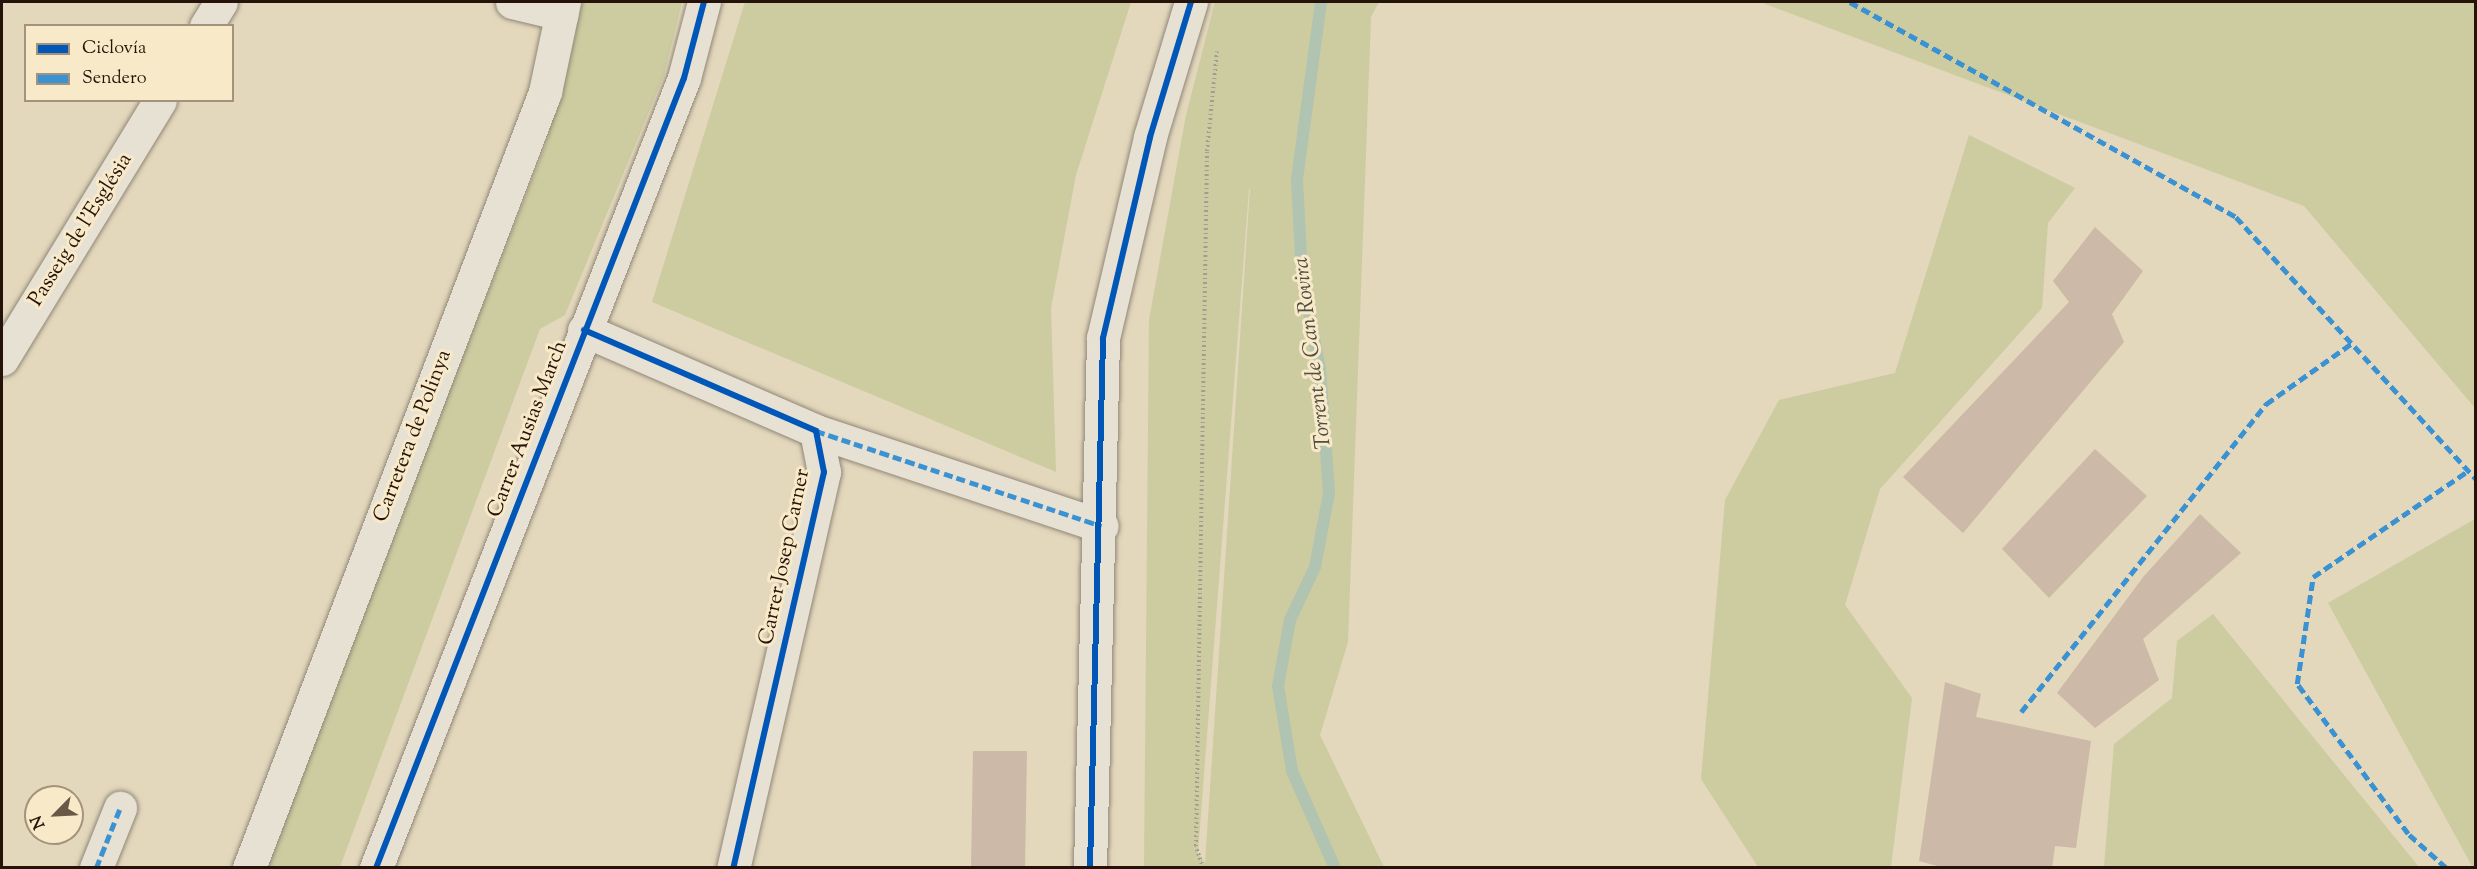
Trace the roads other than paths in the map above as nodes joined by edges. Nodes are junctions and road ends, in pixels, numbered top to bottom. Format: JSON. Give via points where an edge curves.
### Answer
{"nodes":[{"id":1,"x":221,"y":2,"type":"edge"},
{"id":2,"x":512,"y":2,"type":"edge"},
{"id":3,"x":704,"y":2,"type":"edge"},
{"id":4,"x":1191,"y":2,"type":"edge"},
{"id":5,"x":563,"y":8,"type":"edge"},
{"id":6,"x":207,"y":24,"type":"edge"},
{"id":7,"x":159,"y":102,"type":"edge"},
{"id":8,"x":584,"y":330,"type":"junction"},
{"id":9,"x":2,"y":359,"type":"edge"},
{"id":10,"x":816,"y":430,"type":"junction"},
{"id":11,"x":1102,"y":526,"type":"junction"},
{"id":12,"x":120,"y":808,"type":"dead end"},
{"id":13,"x":96,"y":867,"type":"edge"},
{"id":14,"x":249,"y":867,"type":"edge"},
{"id":15,"x":376,"y":867,"type":"edge"},
{"id":16,"x":733,"y":867,"type":"edge"},
{"id":17,"x":1090,"y":867,"type":"edge"}],
"edges":[{"from":1,"to":6,"type":"street"},
{"from":2,"to":5,"type":"street"},
{"from":3,"to":8,"type":"street","name":"Carrer Ausias March","via":[[684,78]]},
{"from":4,"to":11,"type":"street","via":[[1150,137],[1103,338]]},
{"from":5,"to":14,"type":"street","name":"Carretera de Polinya","via":[[544,92]]},
{"from":7,"to":9,"type":"street","name":"Passeig de l'Església"},
{"from":8,"to":10,"type":"street"},
{"from":8,"to":15,"type":"street","name":"Carrer Ausias March"},
{"from":10,"to":11,"type":"street"},
{"from":10,"to":16,"type":"street","name":"Carrer Josep Carner","via":[[824,472]]},
{"from":11,"to":17,"type":"street"},
{"from":12,"to":13,"type":"street"}]}
